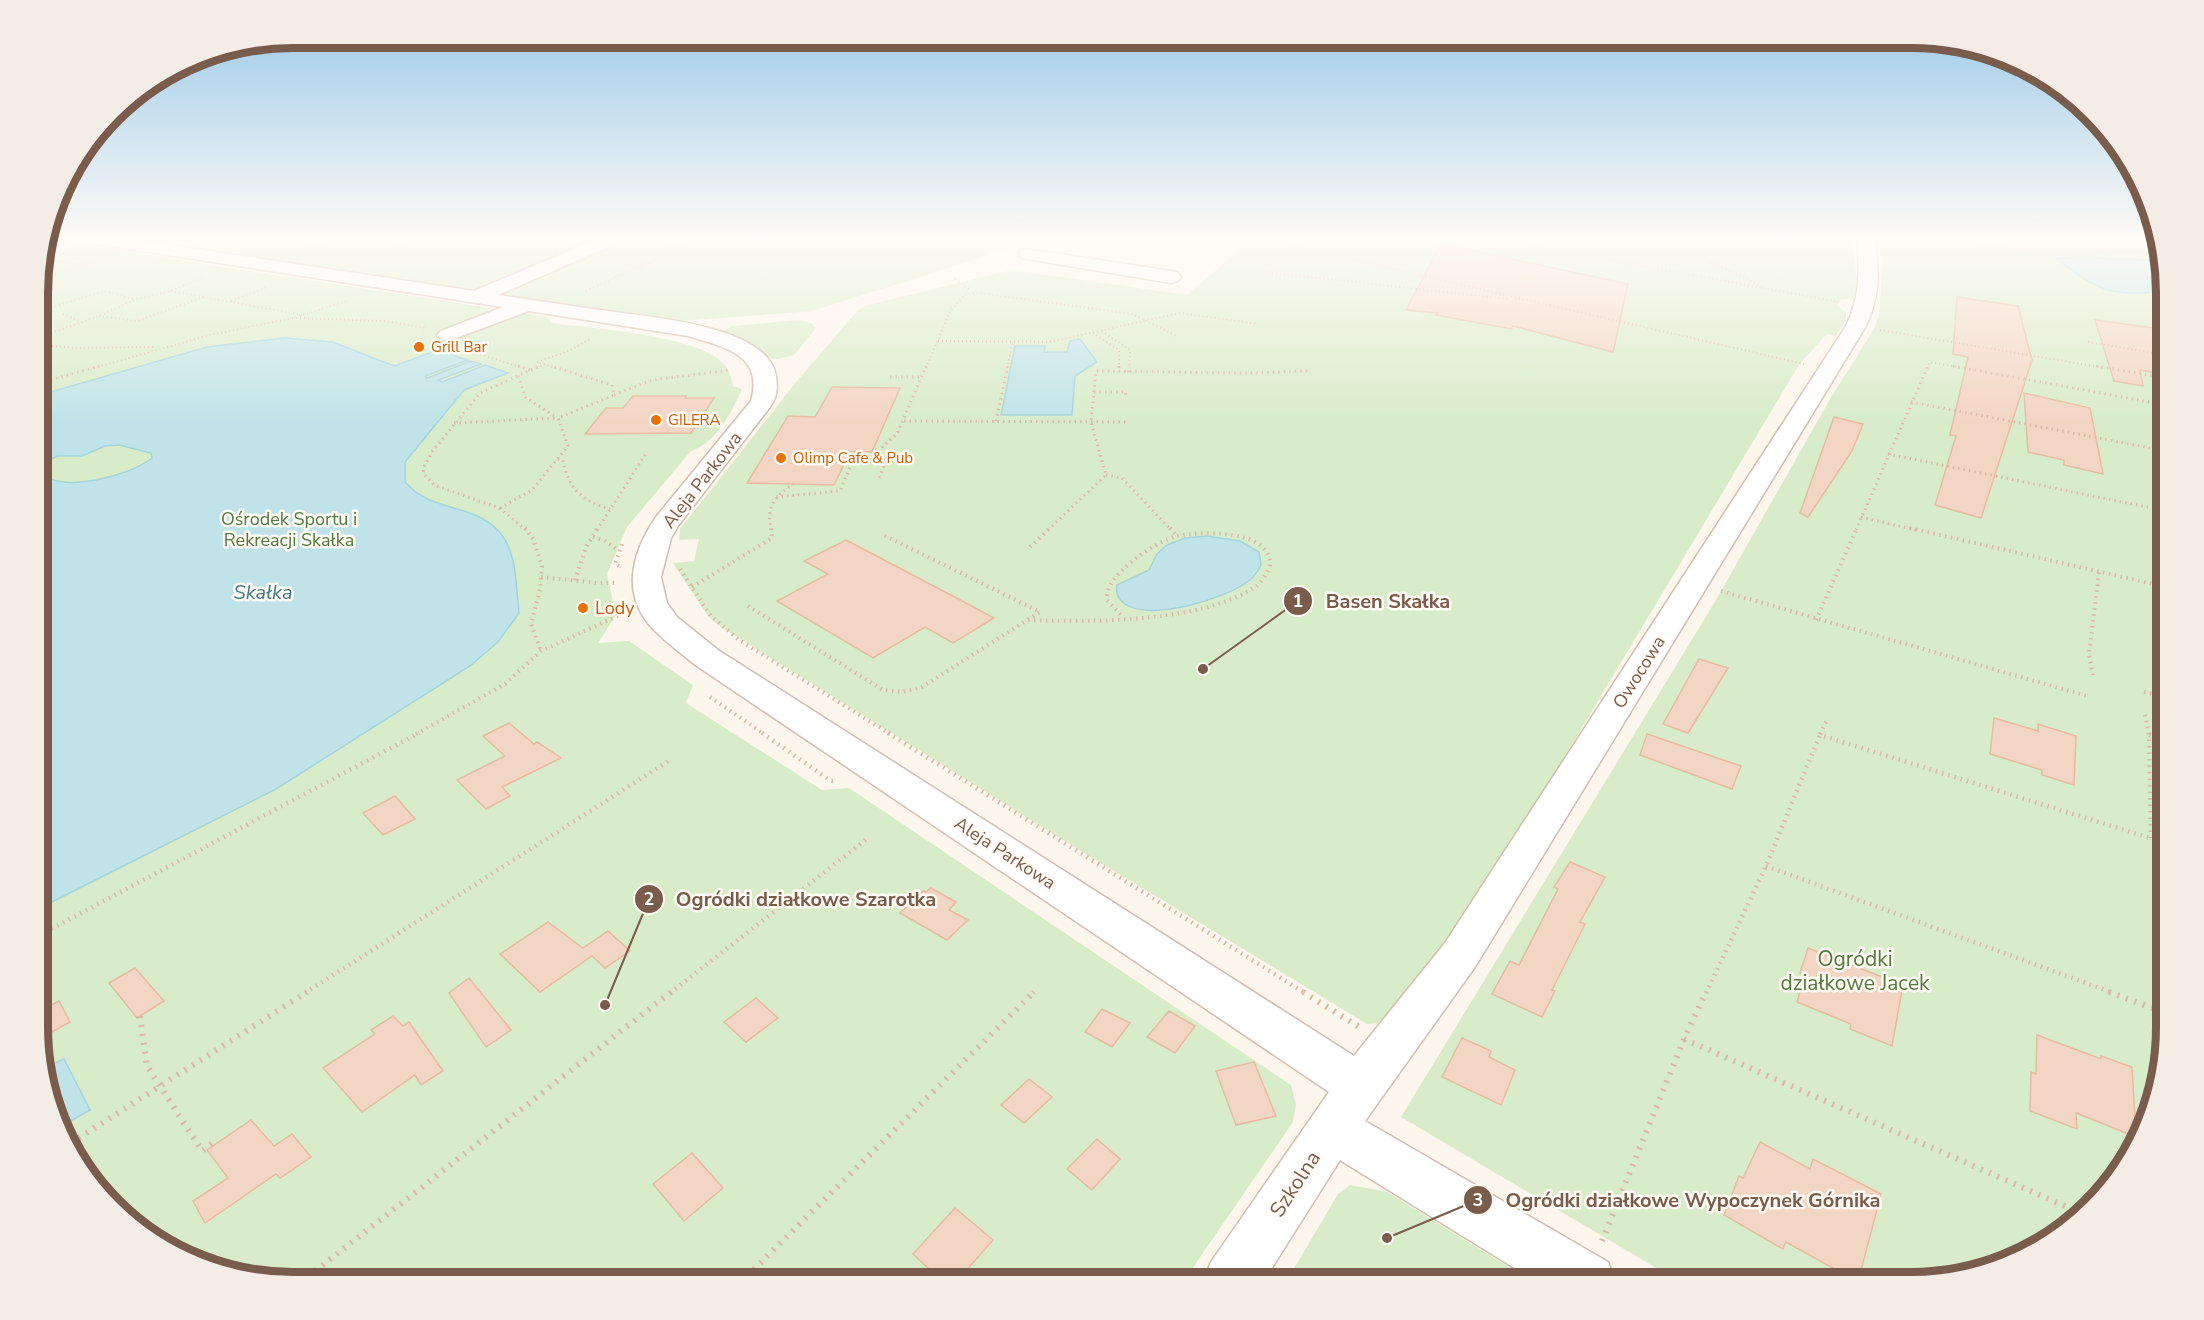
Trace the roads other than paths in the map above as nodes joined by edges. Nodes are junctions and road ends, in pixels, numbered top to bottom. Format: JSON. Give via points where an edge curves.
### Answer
{"nodes":[{"id":1,"x":499,"y":301,"type":"edge"},
{"id":2,"x":1864,"y":301,"type":"edge"},
{"id":3,"x":527,"y":305,"type":"junction"},
{"id":4,"x":448,"y":335,"type":"road end"},
{"id":5,"x":1360,"y":1086,"type":"junction"},
{"id":6,"x":1332,"y":1128,"type":"junction"},
{"id":7,"x":1238,"y":1272,"type":"edge"},
{"id":8,"x":1571,"y":1272,"type":"edge"}],
"edges":[{"from":1,"to":3,"type":"street","name":"Aleja Parkowa"},
{"from":2,"to":5,"type":"street","name":"Owocowa","via":[[1861,316],[1829,369],[1460,955]]},
{"from":3,"to":4,"type":"street"},
{"from":3,"to":5,"type":"street","name":"Aleja Parkowa","via":[[720,338],[752,354],[767,378],[767,390],[755,413],[657,538],[646,577],[652,603],[665,623],[716,664]]},
{"from":5,"to":6,"type":"street","name":"Szkolna"},
{"from":6,"to":7,"type":"street","name":"Szkolna"},
{"from":6,"to":8,"type":"street"}]}
